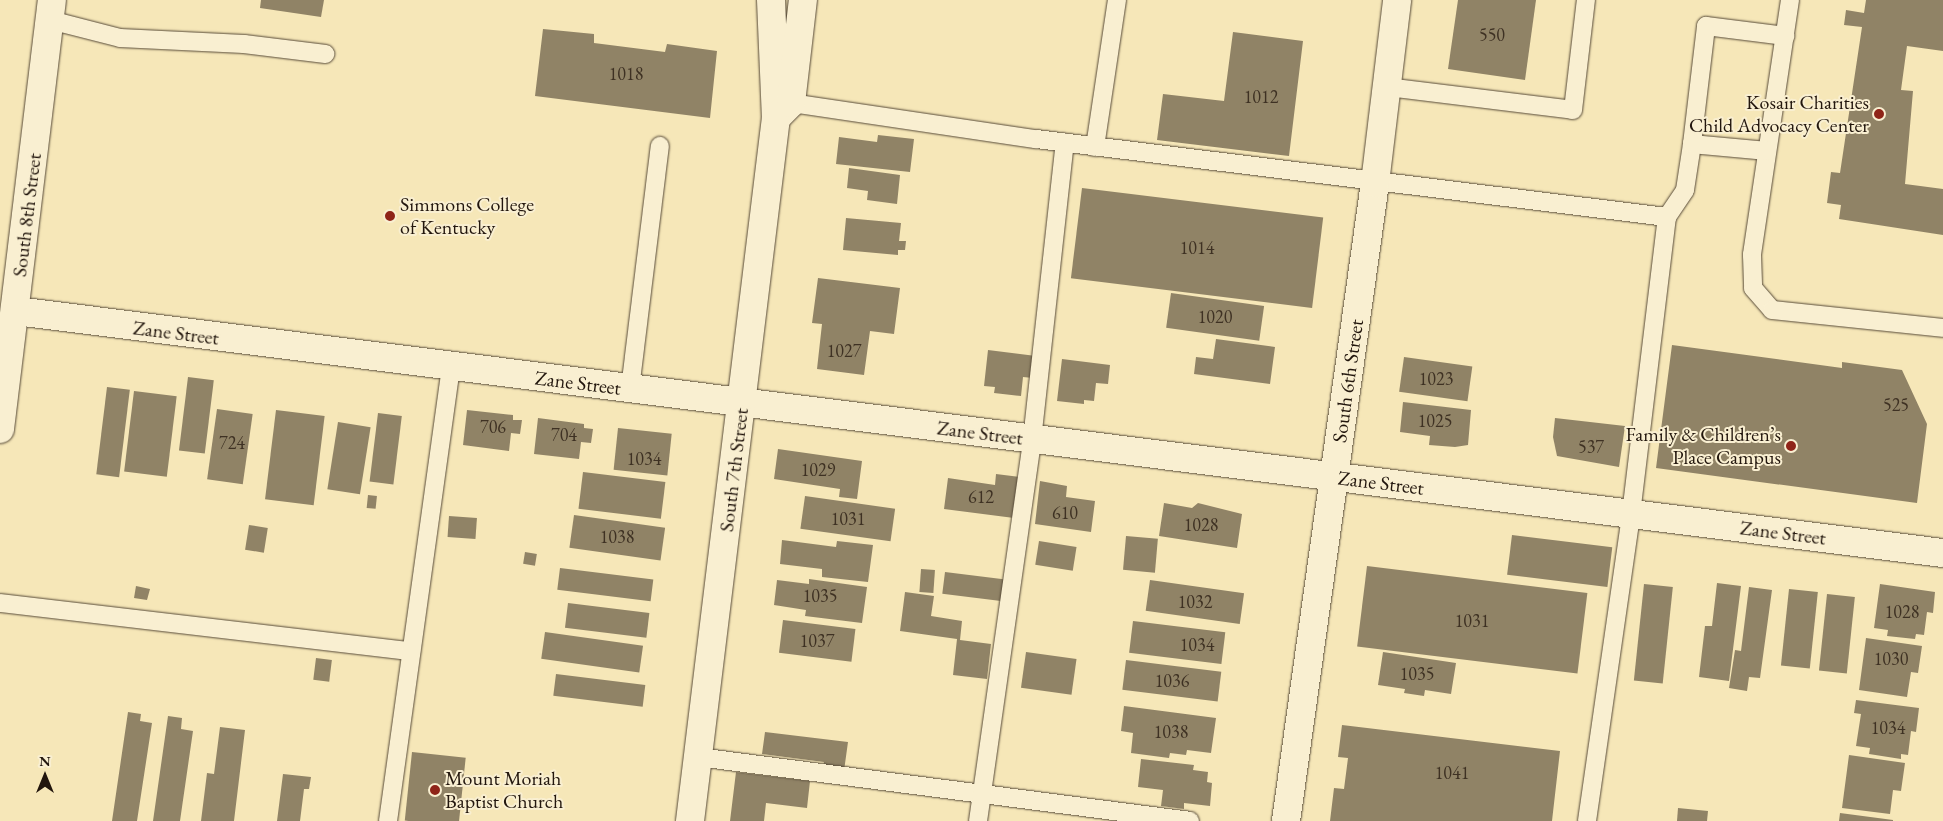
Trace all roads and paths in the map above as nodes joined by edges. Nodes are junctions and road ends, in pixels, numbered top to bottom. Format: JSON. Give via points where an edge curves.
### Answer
{"nodes":[{"id":1,"x":771,"y":0,"type":"edge"},
{"id":2,"x":803,"y":0,"type":"edge"},
{"id":3,"x":1118,"y":0,"type":"edge"},
{"id":4,"x":1397,"y":0,"type":"edge"},
{"id":5,"x":1586,"y":0,"type":"edge"},
{"id":6,"x":1790,"y":0,"type":"edge"},
{"id":7,"x":51,"y":10,"type":"edge"},
{"id":8,"x":1784,"y":36,"type":"junction"},
{"id":9,"x":325,"y":54,"type":"dead end"},
{"id":10,"x":1387,"y":87,"type":"junction"},
{"id":11,"x":783,"y":111,"type":"junction"},
{"id":12,"x":1065,"y":143,"type":"junction"},
{"id":13,"x":1692,"y":144,"type":"junction"},
{"id":14,"x":660,"y":146,"type":"dead end"},
{"id":15,"x":1095,"y":147,"type":"junction"},
{"id":16,"x":1768,"y":151,"type":"junction"},
{"id":17,"x":1375,"y":183,"type":"junction"},
{"id":18,"x":1667,"y":217,"type":"junction"},
{"id":19,"x":8,"y":311,"type":"edge"},
{"id":20,"x":1943,"y":328,"type":"edge"},
{"id":21,"x":451,"y":367,"type":"junction"},
{"id":22,"x":630,"y":389,"type":"junction"},
{"id":23,"x":742,"y":403,"type":"junction"},
{"id":24,"x":0,"y":429,"type":"edge"},
{"id":25,"x":1032,"y":440,"type":"junction"},
{"id":26,"x":1334,"y":478,"type":"junction"},
{"id":27,"x":1631,"y":514,"type":"junction"},
{"id":28,"x":1943,"y":553,"type":"edge"},
{"id":29,"x":0,"y":603,"type":"edge"},
{"id":30,"x":411,"y":651,"type":"junction"},
{"id":31,"x":698,"y":757,"type":"junction"},
{"id":32,"x":982,"y":793,"type":"junction"},
{"id":33,"x":388,"y":821,"type":"edge"},
{"id":34,"x":690,"y":821,"type":"edge"},
{"id":35,"x":978,"y":821,"type":"edge"},
{"id":36,"x":1190,"y":821,"type":"edge"},
{"id":37,"x":1286,"y":821,"type":"edge"},
{"id":38,"x":1587,"y":821,"type":"edge"}],
"edges":[{"from":1,"to":11,"type":"street","name":"South 7th Street"},
{"from":2,"to":11,"type":"street","name":"South 7th Street"},
{"from":3,"to":15,"type":"lane"},
{"from":4,"to":10,"type":"street","name":"South 6th Street"},
{"from":5,"to":10,"type":"lane","via":[[1573,110]]},
{"from":6,"to":8,"type":"lane"},
{"from":7,"to":9,"type":"lane","via":[[120,38],[244,44]]},
{"from":7,"to":19,"type":"street","name":"South 8th Street"},
{"from":8,"to":13,"type":"lane","via":[[1706,26]]},
{"from":8,"to":16,"type":"lane"},
{"from":10,"to":17,"type":"street","name":"South 6th Street"},
{"from":11,"to":12,"type":"lane"},
{"from":11,"to":23,"type":"street","name":"South 7th Street"},
{"from":12,"to":15,"type":"lane"},
{"from":12,"to":25,"type":"lane"},
{"from":13,"to":16,"type":"lane"},
{"from":13,"to":18,"type":"lane","via":[[1685,190]]},
{"from":14,"to":22,"type":"lane"},
{"from":15,"to":17,"type":"lane"},
{"from":16,"to":20,"type":"lane","via":[[1752,272],[1753,288],[1772,310]]},
{"from":17,"to":18,"type":"lane"},
{"from":17,"to":26,"type":"street","name":"South 6th Street"},
{"from":18,"to":27,"type":"lane"},
{"from":19,"to":21,"type":"street","name":"Zane Street"},
{"from":19,"to":24,"type":"street","name":"South 8th Street"},
{"from":21,"to":22,"type":"street","name":"Zane Street"},
{"from":21,"to":30,"type":"lane"},
{"from":22,"to":23,"type":"street","name":"Zane Street"},
{"from":23,"to":25,"type":"street","name":"Zane Street"},
{"from":23,"to":31,"type":"street","name":"South 7th Street"},
{"from":25,"to":26,"type":"street","name":"Zane Street"},
{"from":25,"to":32,"type":"lane"},
{"from":26,"to":27,"type":"street","name":"Zane Street"},
{"from":26,"to":37,"type":"street","name":"South 6th Street"},
{"from":27,"to":28,"type":"street","name":"Zane Street"},
{"from":27,"to":38,"type":"lane"},
{"from":29,"to":30,"type":"lane"},
{"from":30,"to":33,"type":"lane"},
{"from":31,"to":32,"type":"lane"},
{"from":31,"to":34,"type":"street","name":"South 7th Street"},
{"from":32,"to":35,"type":"lane"},
{"from":32,"to":36,"type":"lane"}]}
